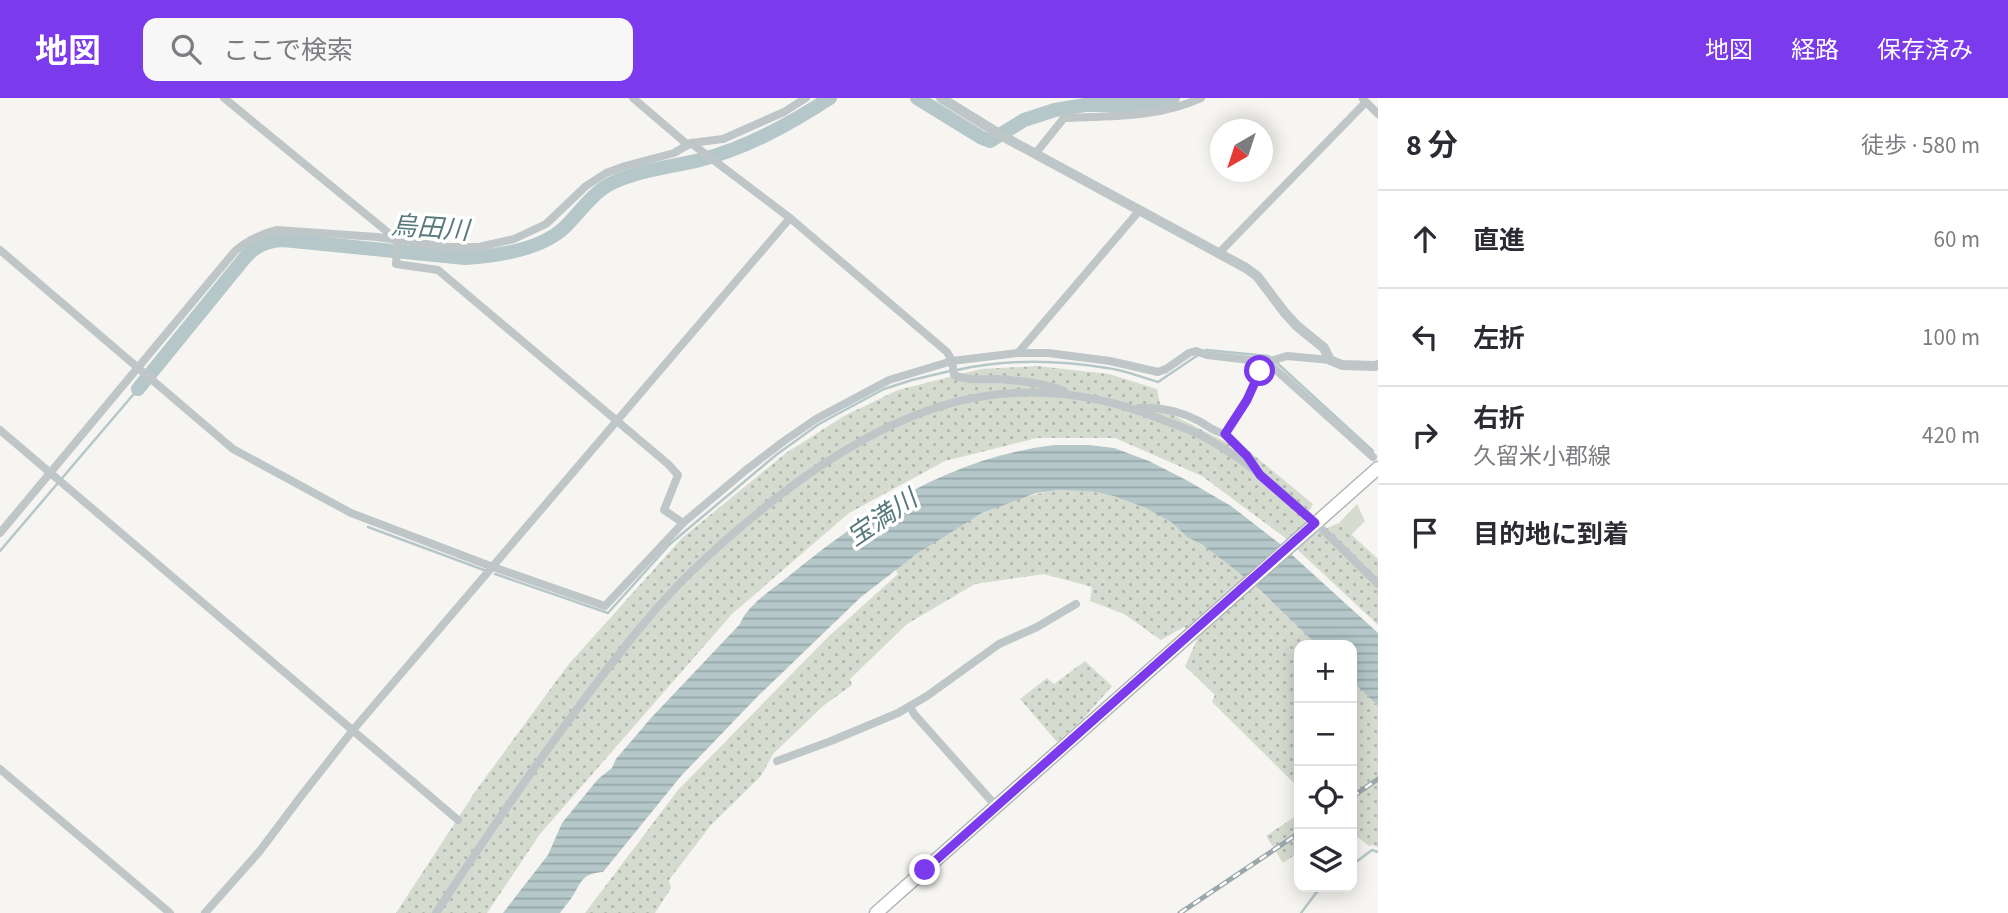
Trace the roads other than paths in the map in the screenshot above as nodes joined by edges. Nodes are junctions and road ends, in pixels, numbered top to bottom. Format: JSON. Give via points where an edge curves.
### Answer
{"nodes":[{"id":1,"x":224,"y":98,"type":"edge"},
{"id":2,"x":633,"y":98,"type":"edge"},
{"id":3,"x":806,"y":98,"type":"edge"},
{"id":4,"x":941,"y":98,"type":"edge"},
{"id":5,"x":1201,"y":98,"type":"edge"},
{"id":6,"x":1364,"y":100,"type":"edge"},
{"id":7,"x":1378,"y":114,"type":"edge"},
{"id":8,"x":689,"y":144,"type":"junction"},
{"id":9,"x":1035,"y":154,"type":"junction"},
{"id":10,"x":1139,"y":211,"type":"junction"},
{"id":11,"x":790,"y":218,"type":"junction"},
{"id":12,"x":398,"y":243,"type":"junction"},
{"id":13,"x":0,"y":250,"type":"edge"},
{"id":14,"x":1218,"y":254,"type":"junction"},
{"id":15,"x":1018,"y":353,"type":"junction"},
{"id":16,"x":1331,"y":360,"type":"junction"},
{"id":17,"x":952,"y":361,"type":"junction"},
{"id":18,"x":1267,"y":362,"type":"junction"},
{"id":19,"x":1378,"y":365,"type":"edge"},
{"id":20,"x":140,"y":371,"type":"junction"},
{"id":21,"x":1074,"y":394,"type":"junction"},
{"id":22,"x":1134,"y":409,"type":"junction"},
{"id":23,"x":617,"y":421,"type":"junction"},
{"id":24,"x":0,"y":430,"type":"edge"},
{"id":25,"x":1225,"y":434,"type":"junction"},
{"id":26,"x":1375,"y":462,"type":"edge"},
{"id":27,"x":52,"y":475,"type":"junction"},
{"id":28,"x":1260,"y":475,"type":"junction"},
{"id":29,"x":683,"y":523,"type":"junction"},
{"id":30,"x":1313,"y":525,"type":"junction"},
{"id":31,"x":0,"y":533,"type":"edge"},
{"id":32,"x":493,"y":567,"type":"junction"},
{"id":33,"x":1378,"y":584,"type":"edge"},
{"id":34,"x":1076,"y":604,"type":"dead end"},
{"id":35,"x":910,"y":706,"type":"junction"},
{"id":36,"x":353,"y":730,"type":"junction"},
{"id":37,"x":777,"y":761,"type":"dead end"},
{"id":38,"x":0,"y":769,"type":"edge"},
{"id":39,"x":996,"y":806,"type":"junction"},
{"id":40,"x":458,"y":820,"type":"dead end"},
{"id":41,"x":170,"y":913,"type":"edge"},
{"id":42,"x":205,"y":913,"type":"edge"},
{"id":43,"x":436,"y":913,"type":"edge"},
{"id":44,"x":876,"y":913,"type":"edge"}],
"edges":[{"from":1,"to":12,"type":"street"},
{"from":2,"to":8,"type":"street"},
{"from":3,"to":8,"type":"street","via":[[723,139]]},
{"from":4,"to":9,"type":"street"},
{"from":5,"to":9,"type":"street","via":[[1141,115],[1064,118]]},
{"from":6,"to":7,"type":"street"},
{"from":6,"to":14,"type":"street"},
{"from":8,"to":11,"type":"street"},
{"from":8,"to":12,"type":"street","via":[[674,153],[606,173],[546,224],[514,239],[470,248]]},
{"from":9,"to":10,"type":"street"},
{"from":10,"to":14,"type":"street"},
{"from":10,"to":15,"type":"street"},
{"from":11,"to":17,"type":"street"},
{"from":11,"to":23,"type":"street"},
{"from":12,"to":20,"type":"street","via":[[292,230],[262,233],[235,251]]},
{"from":12,"to":23,"type":"street","via":[[396,264],[438,270]]},
{"from":13,"to":20,"type":"street"},
{"from":14,"to":16,"type":"street","via":[[1257,276]]},
{"from":15,"to":17,"type":"street"},
{"from":15,"to":18,"type":"street","via":[[1076,356],[1158,372],[1196,351]]},
{"from":16,"to":18,"type":"street","via":[[1287,356]]},
{"from":16,"to":19,"type":"street","via":[[1342,365]]},
{"from":17,"to":21,"type":"street","via":[[954,375],[961,378],[1052,387]]},
{"from":17,"to":29,"type":"street","via":[[889,380],[816,419]]},
{"from":18,"to":25,"type":"street"},
{"from":18,"to":26,"type":"street"},
{"from":20,"to":27,"type":"street"},
{"from":20,"to":32,"type":"street","via":[[246,457],[351,513]]},
{"from":21,"to":22,"type":"street"},
{"from":21,"to":43,"type":"street","via":[[988,396],[923,412],[841,452],[770,503],[690,573],[623,649]]},
{"from":22,"to":25,"type":"street","via":[[1171,410]]},
{"from":22,"to":28,"type":"street","via":[[1202,436]]},
{"from":23,"to":29,"type":"street","via":[[678,475],[664,510]]},
{"from":23,"to":32,"type":"street"},
{"from":24,"to":27,"type":"street"},
{"from":25,"to":28,"type":"street"},
{"from":26,"to":30,"type":"main road"},
{"from":27,"to":31,"type":"street"},
{"from":27,"to":36,"type":"street"},
{"from":28,"to":30,"type":"street"},
{"from":29,"to":32,"type":"street","via":[[605,606]]},
{"from":30,"to":33,"type":"street"},
{"from":30,"to":39,"type":"main road"},
{"from":32,"to":36,"type":"street"},
{"from":34,"to":35,"type":"street","via":[[999,645]]},
{"from":35,"to":37,"type":"street"},
{"from":35,"to":39,"type":"street"},
{"from":36,"to":40,"type":"street"},
{"from":36,"to":42,"type":"street","via":[[259,852]]},
{"from":38,"to":41,"type":"street"},
{"from":39,"to":44,"type":"main road"}]}
